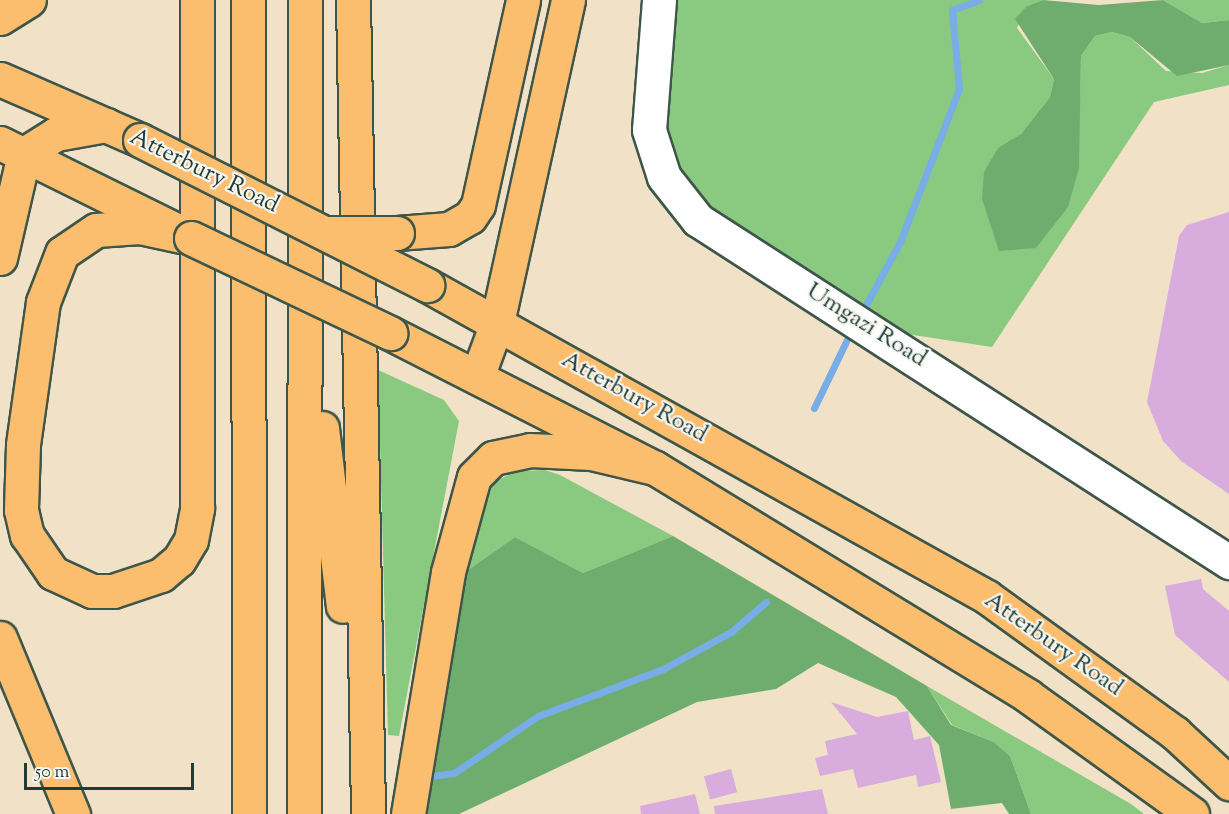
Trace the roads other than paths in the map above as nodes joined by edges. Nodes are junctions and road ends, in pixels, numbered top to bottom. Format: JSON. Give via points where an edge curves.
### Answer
{"nodes":[{"id":1,"x":29,"y":0,"type":"edge"},
{"id":2,"x":197,"y":0,"type":"edge"},
{"id":3,"x":248,"y":0,"type":"edge"},
{"id":4,"x":306,"y":0,"type":"edge"},
{"id":5,"x":353,"y":0,"type":"edge"},
{"id":6,"x":523,"y":0,"type":"edge"},
{"id":7,"x":568,"y":0,"type":"edge"},
{"id":8,"x":659,"y":0,"type":"edge"},
{"id":9,"x":0,"y":18,"type":"edge"},
{"id":10,"x":0,"y":79,"type":"edge"},
{"id":11,"x":106,"y":125,"type":"junction"},
{"id":12,"x":12,"y":148,"type":"edge"},
{"id":13,"x":122,"y":216,"type":"junction"},
{"id":14,"x":328,"y":233,"type":"junction"},
{"id":15,"x":0,"y":258,"type":"edge"},
{"id":16,"x":498,"y":323,"type":"junction"},
{"id":17,"x":307,"y":356,"type":"junction"},
{"id":18,"x":477,"y":377,"type":"junction"},
{"id":19,"x":655,"y":468,"type":"junction"},
{"id":20,"x":1229,"y":562,"type":"edge"},
{"id":21,"x":249,"y":578,"type":"junction"},
{"id":22,"x":0,"y":638,"type":"edge"},
{"id":23,"x":1229,"y":783,"type":"edge"},
{"id":24,"x":73,"y":814,"type":"edge"},
{"id":25,"x":230,"y":814,"type":"edge"},
{"id":26,"x":249,"y":814,"type":"edge"},
{"id":27,"x":304,"y":814,"type":"edge"},
{"id":28,"x":351,"y":814,"type":"edge"},
{"id":29,"x":368,"y":814,"type":"edge"},
{"id":30,"x":408,"y":814,"type":"edge"},
{"id":31,"x":1192,"y":814,"type":"edge"}],
"edges":[{"from":1,"to":9,"type":"main road"},
{"from":2,"to":13,"type":"main road","via":[[196,508],[190,540],[179,560],[161,575],[134,586],[92,591],[53,573],[36,552],[27,534],[20,486],[44,302],[54,267],[79,240]]},
{"from":3,"to":21,"type":"main road"},
{"from":4,"to":17,"type":"main road"},
{"from":5,"to":29,"type":"main road"},
{"from":6,"to":14,"type":"main road","bridge":true,"via":[[478,205],[470,217],[449,228]]},
{"from":7,"to":16,"type":"main road"},
{"from":8,"to":20,"type":"street","name":"Umgazi Road","via":[[649,130],[664,177],[698,220]]},
{"from":10,"to":11,"type":"main road","name":"Atterbury Road"},
{"from":11,"to":12,"type":"main road","via":[[64,131]]},
{"from":11,"to":14,"type":"main road","name":"Atterbury Road","bridge":true},
{"from":12,"to":13,"type":"main road"},
{"from":12,"to":15,"type":"main road"},
{"from":13,"to":18,"type":"main road","bridge":true,"via":[[191,238]]},
{"from":14,"to":16,"type":"main road","name":"Atterbury Road","bridge":true},
{"from":16,"to":18,"type":"main road"},
{"from":16,"to":23,"type":"main road","name":"Atterbury Road","via":[[987,597],[1175,733]]},
{"from":17,"to":27,"type":"main road"},
{"from":17,"to":28,"type":"main road","via":[[338,533]]},
{"from":18,"to":19,"type":"main road"},
{"from":19,"to":30,"type":"main road","via":[[591,453],[530,450],[493,458],[474,477],[448,572]]},
{"from":19,"to":31,"type":"main road","via":[[1028,696]]},
{"from":21,"to":25,"type":"main road"},
{"from":21,"to":26,"type":"main road"},
{"from":22,"to":24,"type":"main road"}]}
